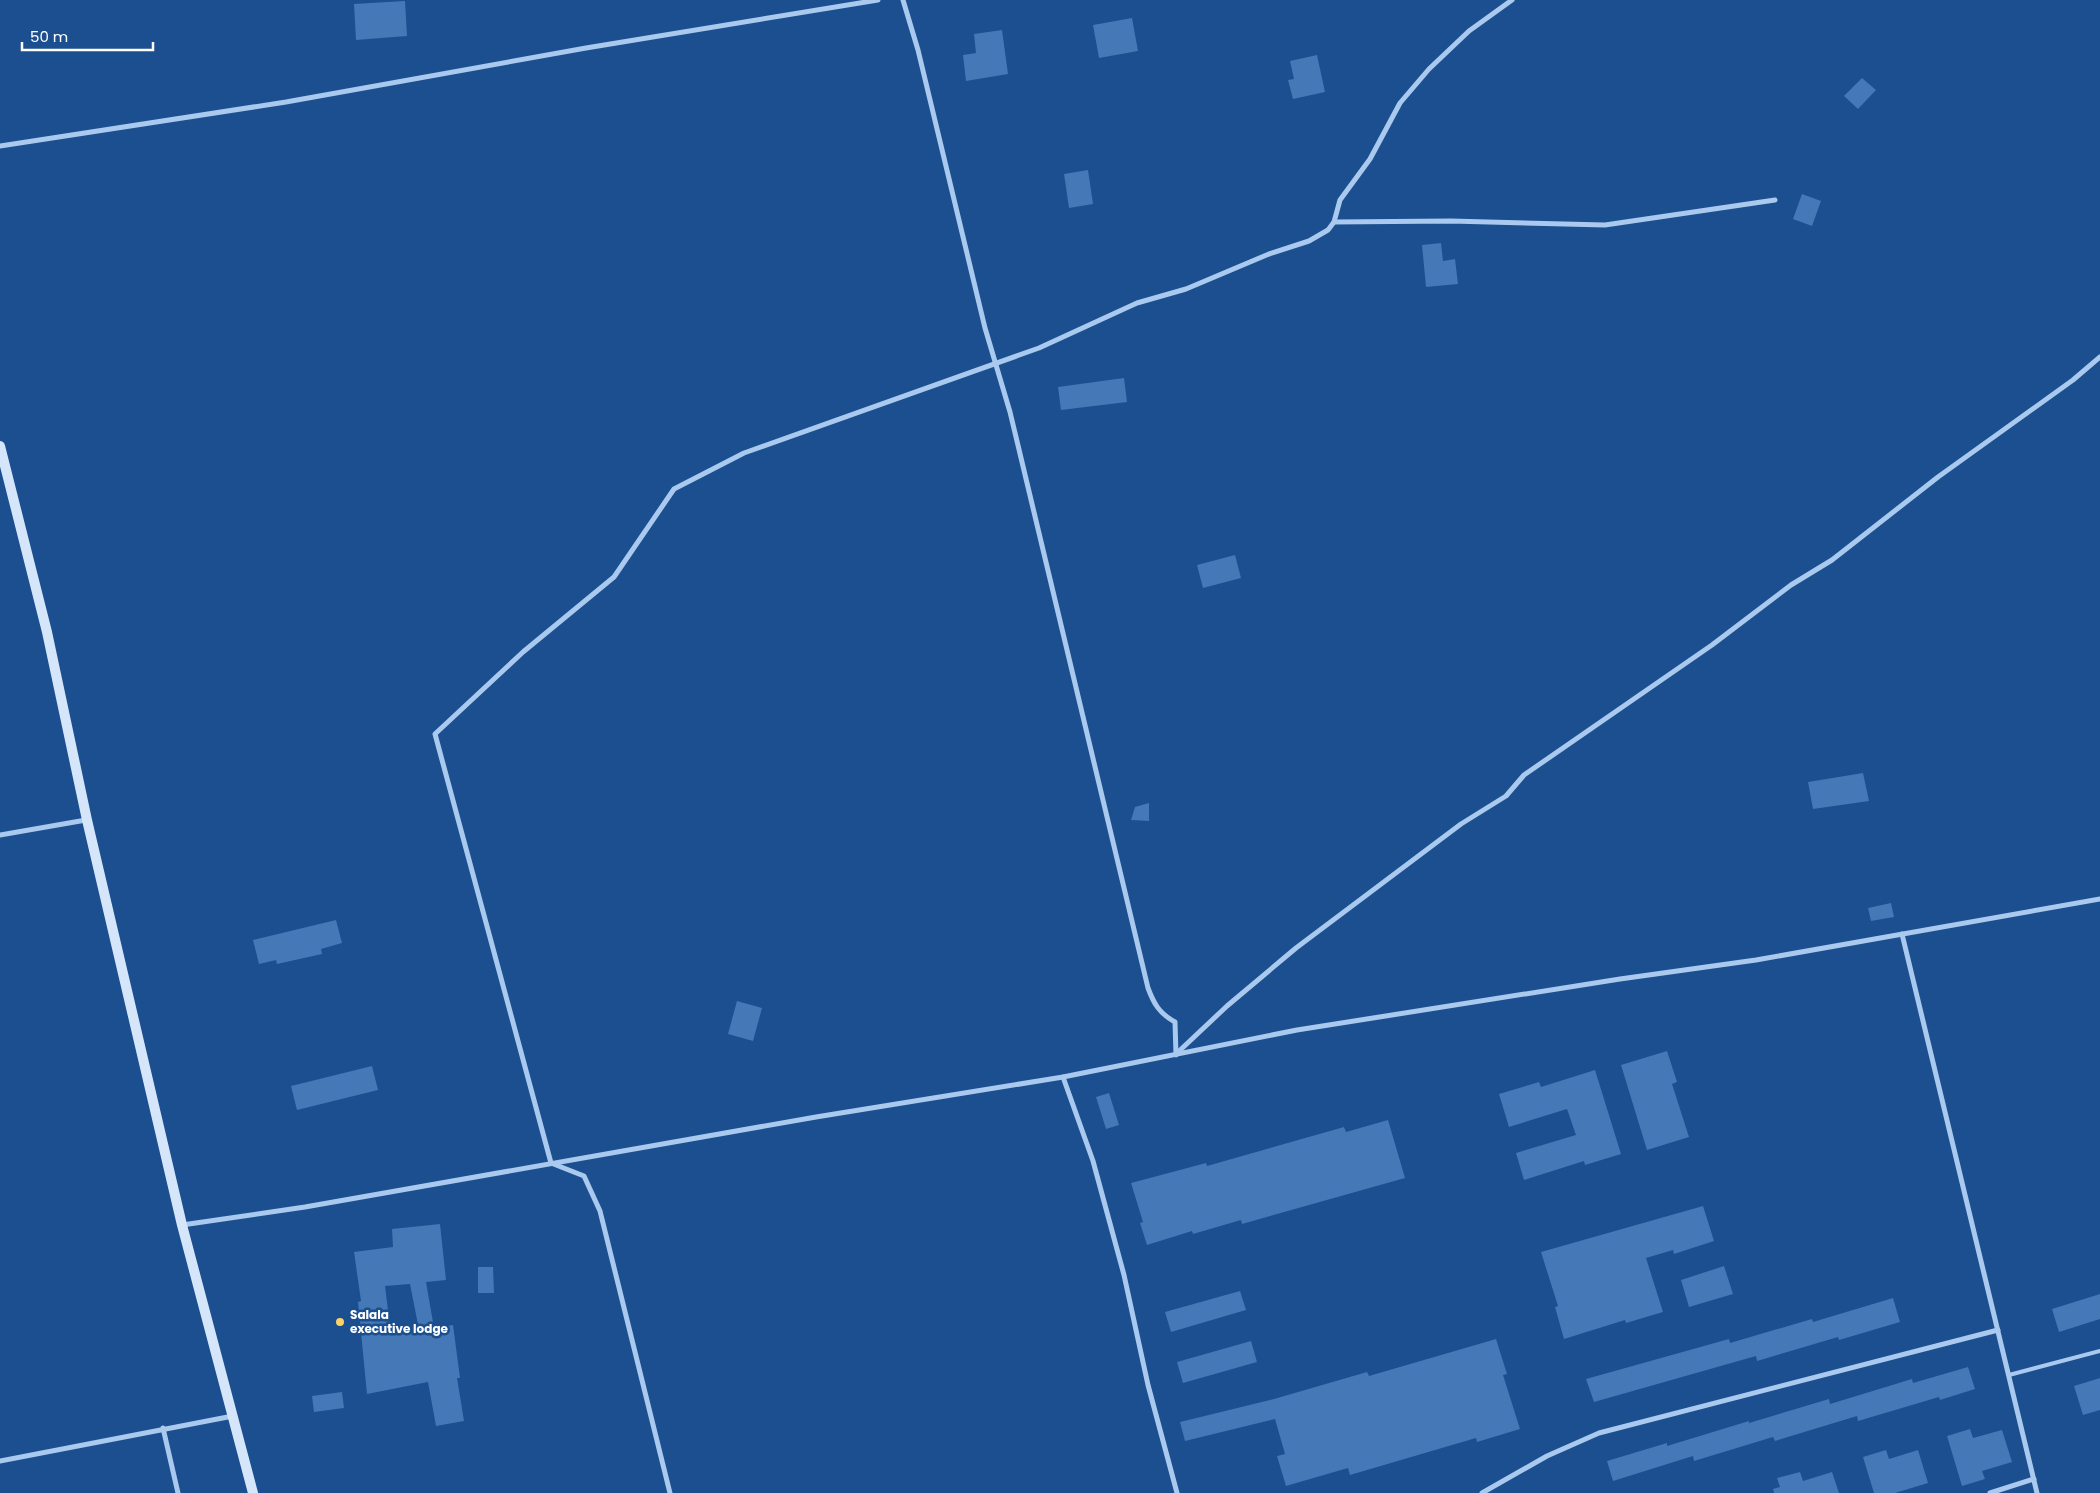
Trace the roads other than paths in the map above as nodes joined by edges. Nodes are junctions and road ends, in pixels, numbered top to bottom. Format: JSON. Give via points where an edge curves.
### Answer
{"nodes":[{"id":1,"x":878,"y":0,"type":"edge"},
{"id":2,"x":903,"y":0,"type":"edge"},
{"id":3,"x":1512,"y":0,"type":"edge"},
{"id":4,"x":0,"y":146,"type":"edge"},
{"id":5,"x":1775,"y":200,"type":"dead end"},
{"id":6,"x":1334,"y":222,"type":"junction"},
{"id":7,"x":2100,"y":357,"type":"edge"},
{"id":8,"x":996,"y":362,"type":"junction"},
{"id":9,"x":0,"y":446,"type":"edge"},
{"id":10,"x":87,"y":820,"type":"junction"},
{"id":11,"x":0,"y":836,"type":"edge"},
{"id":12,"x":2100,"y":899,"type":"edge"},
{"id":13,"x":1902,"y":934,"type":"junction"},
{"id":14,"x":1176,"y":1055,"type":"junction"},
{"id":15,"x":1062,"y":1077,"type":"junction"},
{"id":16,"x":550,"y":1163,"type":"junction"},
{"id":17,"x":182,"y":1225,"type":"junction"},
{"id":18,"x":1998,"y":1330,"type":"junction"},
{"id":19,"x":2100,"y":1351,"type":"edge"},
{"id":20,"x":2009,"y":1375,"type":"junction"},
{"id":21,"x":234,"y":1415,"type":"junction"},
{"id":22,"x":163,"y":1428,"type":"junction"},
{"id":23,"x":0,"y":1461,"type":"edge"},
{"id":24,"x":2034,"y":1479,"type":"junction"},
{"id":25,"x":178,"y":1493,"type":"edge"},
{"id":26,"x":253,"y":1493,"type":"edge"},
{"id":27,"x":670,"y":1493,"type":"edge"},
{"id":28,"x":1177,"y":1493,"type":"edge"},
{"id":29,"x":1482,"y":1493,"type":"edge"},
{"id":30,"x":1990,"y":1493,"type":"edge"},
{"id":31,"x":2037,"y":1493,"type":"edge"}],
"edges":[{"from":1,"to":4,"type":"street","via":[[286,102]]},
{"from":2,"to":8,"type":"street"},
{"from":3,"to":6,"type":"street","via":[[1468,31],[1400,103],[1370,159],[1340,200]]},
{"from":5,"to":6,"type":"street","via":[[1605,225]]},
{"from":6,"to":8,"type":"street","via":[[1328,230],[1309,240],[1186,289],[1137,303],[1039,348]]},
{"from":7,"to":14,"type":"street","via":[[1832,560],[1791,585],[1712,645],[1524,775],[1506,796],[1461,824],[1296,948]]},
{"from":8,"to":14,"type":"street","via":[[1080,696],[1101,798],[1148,988],[1155,1006],[1175,1022]]},
{"from":8,"to":16,"type":"street","via":[[744,453],[674,489],[614,577],[523,652],[435,734]]},
{"from":9,"to":10,"type":"main road","via":[[47,632]]},
{"from":10,"to":11,"type":"street"},
{"from":10,"to":17,"type":"main road"},
{"from":12,"to":13,"type":"street"},
{"from":13,"to":14,"type":"street","via":[[1756,960],[1297,1030]]},
{"from":13,"to":18,"type":"street"},
{"from":14,"to":15,"type":"street"},
{"from":15,"to":16,"type":"street"},
{"from":15,"to":28,"type":"street","via":[[1093,1161]]},
{"from":16,"to":17,"type":"street"},
{"from":16,"to":27,"type":"street","via":[[584,1176],[600,1212]]},
{"from":17,"to":21,"type":"main road"},
{"from":18,"to":20,"type":"street"},
{"from":18,"to":29,"type":"street","via":[[1599,1433],[1548,1456]]},
{"from":19,"to":20,"type":"lane"},
{"from":20,"to":24,"type":"street"},
{"from":21,"to":22,"type":"street"},
{"from":21,"to":26,"type":"main road"},
{"from":22,"to":23,"type":"street"},
{"from":22,"to":25,"type":"street"},
{"from":24,"to":30,"type":"street"},
{"from":24,"to":31,"type":"street"}]}
